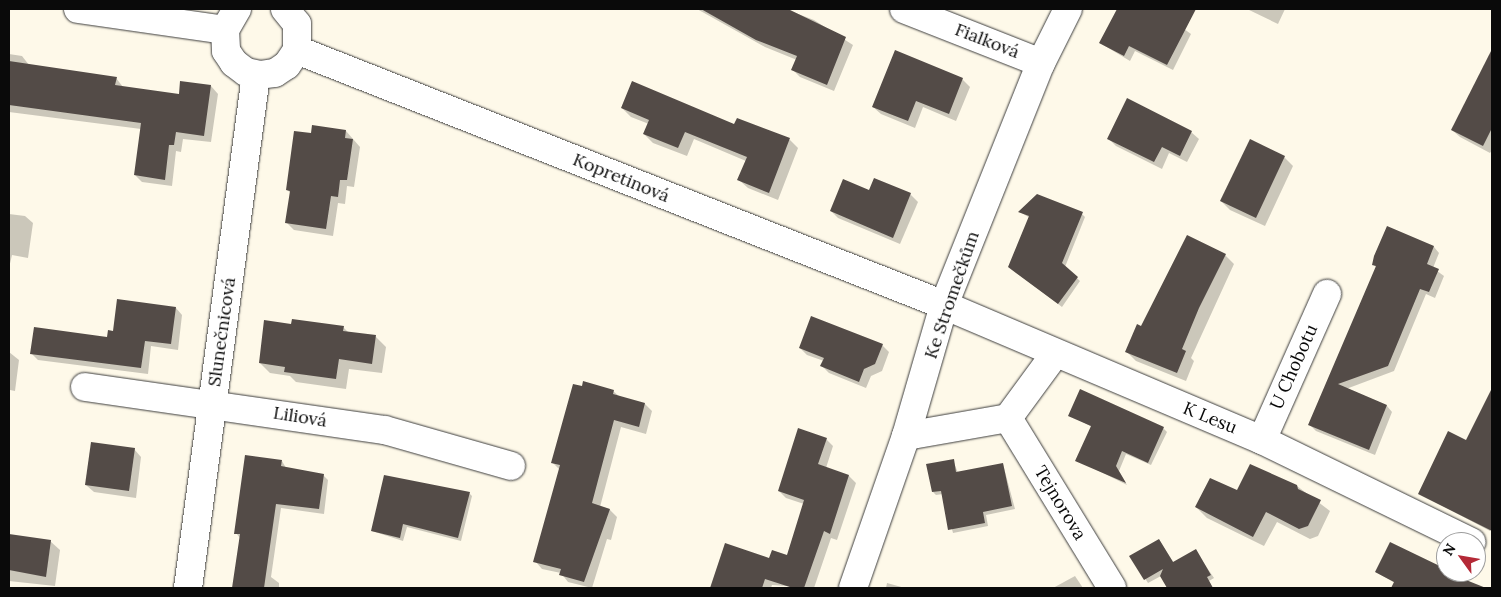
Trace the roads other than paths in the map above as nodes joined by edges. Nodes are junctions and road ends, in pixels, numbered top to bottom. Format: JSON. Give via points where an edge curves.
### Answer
{"nodes":[{"id":1,"x":78,"y":9,"type":"edge"},
{"id":2,"x":285,"y":9,"type":"edge"},
{"id":3,"x":904,"y":9,"type":"edge"},
{"id":4,"x":1068,"y":9,"type":"edge"},
{"id":5,"x":231,"y":19,"type":"edge"},
{"id":6,"x":297,"y":50,"type":"junction"},
{"id":7,"x":1041,"y":63,"type":"junction"},
{"id":8,"x":256,"y":75,"type":"junction"},
{"id":9,"x":1326,"y":294,"type":"dead end"},
{"id":10,"x":944,"y":305,"type":"junction"},
{"id":11,"x":1055,"y":354,"type":"junction"},
{"id":12,"x":85,"y":387,"type":"dead end"},
{"id":13,"x":212,"y":403,"type":"junction"},
{"id":14,"x":1008,"y":418,"type":"junction"},
{"id":15,"x":906,"y":436,"type":"junction"},
{"id":16,"x":1262,"y":440,"type":"junction"},
{"id":17,"x":511,"y":466,"type":"dead end"},
{"id":18,"x":1451,"y":532,"type":"edge"},
{"id":19,"x":188,"y":588,"type":"edge"},
{"id":20,"x":853,"y":588,"type":"edge"},
{"id":21,"x":1112,"y":588,"type":"edge"}],
"edges":[{"from":1,"to":5,"type":"street"},
{"from":2,"to":6,"type":"street","via":[[297,24]]},
{"from":3,"to":7,"type":"street","name":"Fialková"},
{"from":4,"to":7,"type":"street","name":"Ke Stromečkům"},
{"from":5,"to":8,"type":"street","via":[[226,51],[234,63]]},
{"from":6,"to":8,"type":"street","via":[[287,65],[275,73]]},
{"from":6,"to":10,"type":"street","name":"Kopretinová"},
{"from":7,"to":10,"type":"street","name":"Ke Stromečkům"},
{"from":8,"to":13,"type":"street","name":"Slunečnicová"},
{"from":9,"to":16,"type":"street","name":"U Chobotu"},
{"from":10,"to":11,"type":"street","name":"K Lesu"},
{"from":10,"to":15,"type":"street","name":"Ke Stromečkům"},
{"from":11,"to":14,"type":"street"},
{"from":11,"to":16,"type":"street","name":"K Lesu"},
{"from":12,"to":13,"type":"street","name":"Liliová"},
{"from":13,"to":17,"type":"street","name":"Liliová","via":[[385,430]]},
{"from":13,"to":19,"type":"street","name":"Slunečnicová"},
{"from":14,"to":15,"type":"street"},
{"from":14,"to":21,"type":"street","name":"Tejnorova"},
{"from":15,"to":20,"type":"street","name":"Ke Stromečkům"},
{"from":16,"to":18,"type":"street","name":"K Lesu"}]}
